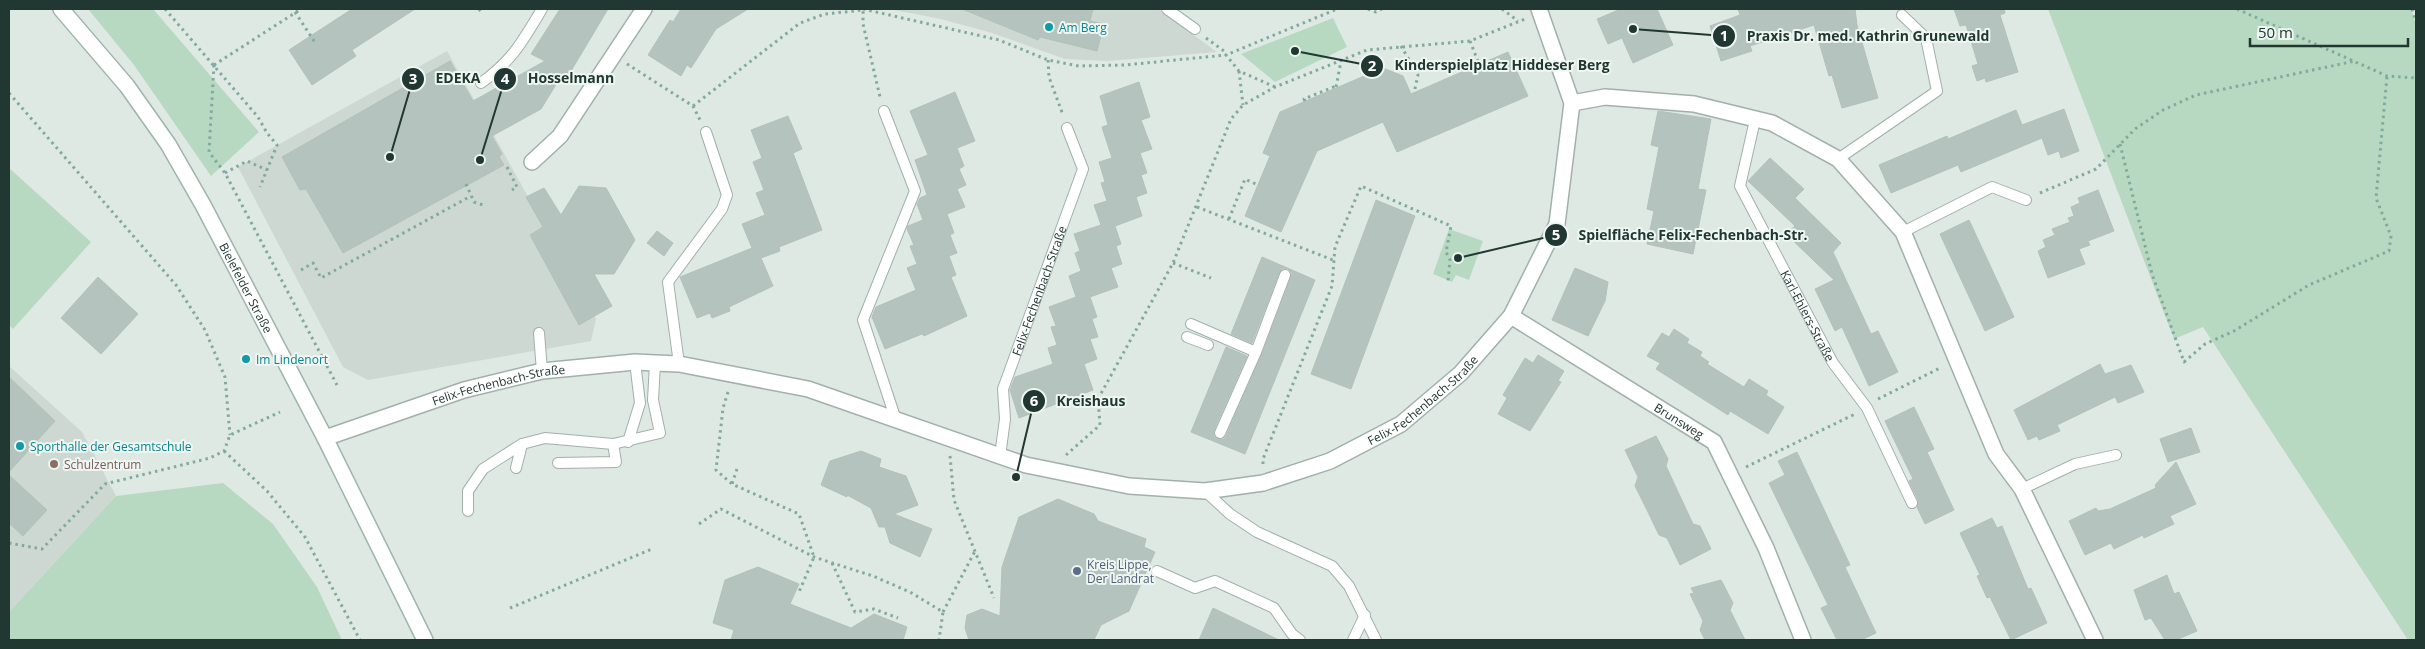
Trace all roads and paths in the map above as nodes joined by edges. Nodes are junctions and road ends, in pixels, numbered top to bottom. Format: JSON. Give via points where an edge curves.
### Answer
{"nodes":[{"id":1,"x":62,"y":9,"type":"edge"},
{"id":2,"x":165,"y":9,"type":"edge"},
{"id":3,"x":301,"y":9,"type":"edge"},
{"id":4,"x":479,"y":9,"type":"edge"},
{"id":5,"x":542,"y":9,"type":"edge"},
{"id":6,"x":644,"y":9,"type":"edge"},
{"id":7,"x":1167,"y":9,"type":"edge"},
{"id":8,"x":1337,"y":9,"type":"edge"},
{"id":9,"x":1368,"y":9,"type":"edge"},
{"id":10,"x":1382,"y":9,"type":"edge"},
{"id":11,"x":1502,"y":9,"type":"edge"},
{"id":12,"x":2237,"y":9,"type":"edge"},
{"id":13,"x":2412,"y":9,"type":"edge"},
{"id":14,"x":863,"y":10,"type":"edge"},
{"id":15,"x":1540,"y":11,"type":"edge"},
{"id":16,"x":295,"y":12,"type":"junction"},
{"id":17,"x":482,"y":13,"type":"dead end"},
{"id":18,"x":1902,"y":15,"type":"dead end"},
{"id":19,"x":1518,"y":21,"type":"junction"},
{"id":20,"x":2416,"y":22,"type":"edge"},
{"id":21,"x":1194,"y":29,"type":"joint"},
{"id":22,"x":1470,"y":41,"type":"junction"},
{"id":23,"x":316,"y":44,"type":"dead end"},
{"id":24,"x":1401,"y":46,"type":"junction"},
{"id":25,"x":612,"y":54,"type":"junction"},
{"id":26,"x":1226,"y":55,"type":"junction"},
{"id":27,"x":1048,"y":60,"type":"junction"},
{"id":28,"x":1341,"y":60,"type":"junction"},
{"id":29,"x":2355,"y":61,"type":"junction"},
{"id":30,"x":1479,"y":64,"type":"dead end"},
{"id":31,"x":214,"y":65,"type":"junction"},
{"id":32,"x":1239,"y":71,"type":"junction"},
{"id":33,"x":2387,"y":76,"type":"junction"},
{"id":34,"x":2416,"y":78,"type":"edge"},
{"id":35,"x":481,"y":83,"type":"dead end"},
{"id":36,"x":1274,"y":88,"type":"junction"},
{"id":37,"x":9,"y":92,"type":"edge"},
{"id":38,"x":1414,"y":92,"type":"dead end"},
{"id":39,"x":1305,"y":101,"type":"dead end"},
{"id":40,"x":1572,"y":103,"type":"junction"},
{"id":41,"x":1243,"y":105,"type":"junction"},
{"id":42,"x":693,"y":106,"type":"junction"},
{"id":43,"x":884,"y":111,"type":"joint"},
{"id":44,"x":1755,"y":120,"type":"junction"},
{"id":45,"x":1067,"y":128,"type":"joint"},
{"id":46,"x":706,"y":132,"type":"joint"},
{"id":47,"x":2120,"y":144,"type":"junction"},
{"id":48,"x":1838,"y":159,"type":"junction"},
{"id":49,"x":532,"y":162,"type":"dead end"},
{"id":50,"x":507,"y":167,"type":"dead end"},
{"id":51,"x":267,"y":170,"type":"junction"},
{"id":52,"x":225,"y":173,"type":"junction"},
{"id":53,"x":466,"y":184,"type":"dead end"},
{"id":54,"x":1258,"y":185,"type":"dead end"},
{"id":55,"x":260,"y":187,"type":"dead end"},
{"id":56,"x":512,"y":190,"type":"dead end"},
{"id":57,"x":2048,"y":190,"type":"dead end"},
{"id":58,"x":472,"y":196,"type":"junction"},
{"id":59,"x":2026,"y":200,"type":"dead end"},
{"id":60,"x":483,"y":205,"type":"dead end"},
{"id":61,"x":1197,"y":207,"type":"junction"},
{"id":62,"x":1229,"y":219,"type":"junction"},
{"id":63,"x":1903,"y":232,"type":"junction"},
{"id":64,"x":1333,"y":260,"type":"junction"},
{"id":65,"x":1173,"y":263,"type":"junction"},
{"id":66,"x":301,"y":270,"type":"dead end"},
{"id":67,"x":1285,"y":275,"type":"dead end"},
{"id":68,"x":1211,"y":278,"type":"dead end"},
{"id":69,"x":1448,"y":281,"type":"dead end"},
{"id":70,"x":1511,"y":316,"type":"junction"},
{"id":71,"x":1191,"y":324,"type":"dead end"},
{"id":72,"x":539,"y":333,"type":"dead end"},
{"id":73,"x":1187,"y":337,"type":"dead end"},
{"id":74,"x":1208,"y":345,"type":"dead end"},
{"id":75,"x":1256,"y":352,"type":"junction"},
{"id":76,"x":635,"y":362,"type":"junction"},
{"id":77,"x":655,"y":362,"type":"junction"},
{"id":78,"x":679,"y":364,"type":"junction"},
{"id":79,"x":1937,"y":369,"type":"dead end"},
{"id":80,"x":542,"y":371,"type":"junction"},
{"id":81,"x":734,"y":374,"type":"junction"},
{"id":82,"x":337,"y":385,"type":"dead end"},
{"id":83,"x":1882,"y":397,"type":"dead end"},
{"id":84,"x":1867,"y":408,"type":"junction"},
{"id":85,"x":280,"y":412,"type":"dead end"},
{"id":86,"x":896,"y":420,"type":"junction"},
{"id":87,"x":1220,"y":434,"type":"dead end"},
{"id":88,"x":230,"y":436,"type":"junction"},
{"id":89,"x":325,"y":438,"type":"junction"},
{"id":90,"x":948,"y":439,"type":"junction"},
{"id":91,"x":628,"y":442,"type":"junction"},
{"id":92,"x":522,"y":444,"type":"junction"},
{"id":93,"x":613,"y":444,"type":"junction"},
{"id":94,"x":224,"y":451,"type":"junction"},
{"id":95,"x":2116,"y":455,"type":"dead end"},
{"id":96,"x":1000,"y":456,"type":"junction"},
{"id":97,"x":1758,"y":462,"type":"dead end"},
{"id":98,"x":558,"y":464,"type":"dead end"},
{"id":99,"x":516,"y":468,"type":"dead end"},
{"id":100,"x":737,"y":469,"type":"dead end"},
{"id":101,"x":1055,"y":472,"type":"junction"},
{"id":102,"x":1263,"y":482,"type":"junction"},
{"id":103,"x":732,"y":484,"type":"junction"},
{"id":104,"x":2022,"y":489,"type":"junction"},
{"id":105,"x":1205,"y":491,"type":"junction"},
{"id":106,"x":1912,"y":503,"type":"dead end"},
{"id":107,"x":468,"y":511,"type":"dead end"},
{"id":108,"x":700,"y":524,"type":"dead end"},
{"id":109,"x":9,"y":543,"type":"edge"},
{"id":110,"x":652,"y":549,"type":"dead end"},
{"id":111,"x":975,"y":551,"type":"junction"},
{"id":112,"x":814,"y":557,"type":"junction"},
{"id":113,"x":832,"y":562,"type":"junction"},
{"id":114,"x":1157,"y":571,"type":"dead end"},
{"id":115,"x":799,"y":592,"type":"dead end"},
{"id":116,"x":994,"y":598,"type":"dead end"},
{"id":117,"x":510,"y":608,"type":"dead end"},
{"id":118,"x":943,"y":612,"type":"junction"},
{"id":119,"x":1365,"y":615,"type":"junction"},
{"id":120,"x":898,"y":618,"type":"dead end"},
{"id":121,"x":360,"y":640,"type":"edge"},
{"id":122,"x":425,"y":640,"type":"edge"},
{"id":123,"x":939,"y":640,"type":"edge"},
{"id":124,"x":1300,"y":640,"type":"edge"},
{"id":125,"x":1353,"y":640,"type":"edge"},
{"id":126,"x":1376,"y":640,"type":"edge"},
{"id":127,"x":1803,"y":640,"type":"edge"},
{"id":128,"x":2095,"y":640,"type":"edge"}],
"edges":[{"from":1,"to":89,"type":"street","name":"Bielefelder Straße","via":[[127,86],[168,144]]},
{"from":2,"to":31,"type":"path"},
{"from":3,"to":16,"type":"path"},
{"from":4,"to":17,"type":"path"},
{"from":5,"to":35,"type":"lane","via":[[513,56]]},
{"from":6,"to":25,"type":"street"},
{"from":7,"to":21,"type":"lane"},
{"from":8,"to":26,"type":"path"},
{"from":9,"to":10,"type":"path","via":[[1376,12]]},
{"from":11,"to":19,"type":"path"},
{"from":12,"to":29,"type":"path"},
{"from":13,"to":20,"type":"path"},
{"from":14,"to":27,"type":"path","via":[[1000,40]]},
{"from":14,"to":42,"type":"path","via":[[824,14],[800,23]]},
{"from":14,"to":43,"type":"path","via":[[867,48]]},
{"from":15,"to":19,"type":"path"},
{"from":15,"to":40,"type":"street","name":"Felix-Fechenbach-Straße"},
{"from":16,"to":23,"type":"path"},
{"from":16,"to":31,"type":"path"},
{"from":18,"to":48,"type":"lane","via":[[1926,38],[1937,91]]},
{"from":19,"to":22,"type":"path"},
{"from":21,"to":26,"type":"path"},
{"from":22,"to":24,"type":"path"},
{"from":22,"to":30,"type":"path"},
{"from":24,"to":28,"type":"path","via":[[1367,50]]},
{"from":24,"to":38,"type":"path","via":[[1418,75]]},
{"from":25,"to":42,"type":"path"},
{"from":25,"to":49,"type":"street","via":[[560,136]]},
{"from":26,"to":27,"type":"path","via":[[1125,65],[1079,66]]},
{"from":26,"to":32,"type":"path"},
{"from":27,"to":45,"type":"path","via":[[1049,77]]},
{"from":28,"to":36,"type":"path"},
{"from":28,"to":39,"type":"path","via":[[1336,87]]},
{"from":29,"to":33,"type":"path"},
{"from":29,"to":47,"type":"path","via":[[2196,95],[2163,110],[2135,128]]},
{"from":31,"to":51,"type":"path","via":[[277,145]]},
{"from":31,"to":52,"type":"path","via":[[209,152]]},
{"from":32,"to":36,"type":"path"},
{"from":32,"to":41,"type":"path"},
{"from":33,"to":34,"type":"path"},
{"from":33,"to":47,"type":"path","via":[[2376,198],[2391,236],[2388,251],[2309,285],[2234,331],[2205,344],[2184,362],[2152,274]]},
{"from":36,"to":41,"type":"path"},
{"from":37,"to":88,"type":"path","via":[[176,285],[206,330],[225,377]]},
{"from":40,"to":44,"type":"street","via":[[1605,97],[1694,104]]},
{"from":40,"to":70,"type":"street","name":"Felix-Fechenbach-Straße","via":[[1557,224]]},
{"from":41,"to":61,"type":"path","via":[[1231,119]]},
{"from":42,"to":46,"type":"path"},
{"from":43,"to":86,"type":"lane","via":[[915,191],[863,320]]},
{"from":44,"to":48,"type":"street","via":[[1772,123]]},
{"from":44,"to":84,"type":"lane","name":"Karl-Ehlers-Straße","via":[[1740,186],[1833,363]]},
{"from":45,"to":96,"type":"lane","name":"Felix-Fechenbach-Straße","via":[[1083,168],[1003,389],[1005,420]]},
{"from":46,"to":78,"type":"lane","via":[[727,195],[722,209],[668,282]]},
{"from":47,"to":57,"type":"path","via":[[2096,169]]},
{"from":48,"to":63,"type":"street"},
{"from":50,"to":56,"type":"path","via":[[517,187]]},
{"from":51,"to":52,"type":"path","via":[[247,161]]},
{"from":51,"to":55,"type":"path"},
{"from":52,"to":82,"type":"path"},
{"from":53,"to":58,"type":"path"},
{"from":54,"to":62,"type":"path","via":[[1245,179]]},
{"from":58,"to":60,"type":"path","via":[[474,202]]},
{"from":58,"to":66,"type":"path","via":[[321,278],[313,263]]},
{"from":59,"to":63,"type":"lane","via":[[1992,187]]},
{"from":61,"to":62,"type":"path"},
{"from":61,"to":65,"type":"path"},
{"from":62,"to":64,"type":"path"},
{"from":63,"to":104,"type":"street","via":[[1996,454]]},
{"from":64,"to":69,"type":"path","via":[[1335,247],[1361,186],[1451,226],[1446,252],[1450,260]]},
{"from":64,"to":102,"type":"path","via":[[1332,286],[1263,459]]},
{"from":65,"to":68,"type":"path"},
{"from":65,"to":101,"type":"path","via":[[1098,399],[1100,425],[1067,453]]},
{"from":67,"to":75,"type":"lane"},
{"from":70,"to":102,"type":"street","name":"Felix-Fechenbach-Straße","via":[[1461,373],[1401,424],[1330,460]]},
{"from":70,"to":127,"type":"street","name":"Brunsweg","via":[[1714,442],[1766,548]]},
{"from":71,"to":75,"type":"lane"},
{"from":72,"to":80,"type":"lane"},
{"from":73,"to":74,"type":"lane"},
{"from":75,"to":87,"type":"lane"},
{"from":76,"to":77,"type":"street","name":"Felix-Fechenbach-Straße"},
{"from":76,"to":80,"type":"street","name":"Felix-Fechenbach-Straße"},
{"from":76,"to":91,"type":"lane","via":[[640,403]]},
{"from":77,"to":78,"type":"street","name":"Felix-Fechenbach-Straße"},
{"from":77,"to":91,"type":"lane","via":[[653,400],[660,433]]},
{"from":78,"to":81,"type":"street","name":"Felix-Fechenbach-Straße"},
{"from":79,"to":83,"type":"path"},
{"from":80,"to":89,"type":"street","name":"Felix-Fechenbach-Straße","via":[[464,390]]},
{"from":81,"to":86,"type":"street","name":"Felix-Fechenbach-Straße","via":[[808,389]]},
{"from":81,"to":103,"type":"path","via":[[723,408],[716,470]]},
{"from":84,"to":97,"type":"path"},
{"from":84,"to":106,"type":"lane","name":"Karl-Ehlers-Straße"},
{"from":85,"to":88,"type":"path"},
{"from":86,"to":90,"type":"street","name":"Felix-Fechenbach-Straße"},
{"from":88,"to":94,"type":"path"},
{"from":89,"to":122,"type":"street","name":"Bielefelder Straße"},
{"from":90,"to":96,"type":"street","name":"Felix-Fechenbach-Straße"},
{"from":90,"to":111,"type":"path","via":[[954,500]]},
{"from":91,"to":93,"type":"lane"},
{"from":92,"to":93,"type":"lane","via":[[546,438]]},
{"from":92,"to":99,"type":"lane"},
{"from":92,"to":107,"type":"lane","via":[[483,469],[468,491]]},
{"from":93,"to":98,"type":"lane","via":[[616,462]]},
{"from":94,"to":109,"type":"path","via":[[210,458],[105,484],[42,549]]},
{"from":94,"to":121,"type":"path","via":[[267,492],[305,537]]},
{"from":95,"to":104,"type":"lane","via":[[2075,464]]},
{"from":96,"to":101,"type":"street","name":"Felix-Fechenbach-Straße"},
{"from":100,"to":103,"type":"path"},
{"from":101,"to":105,"type":"street","name":"Felix-Fechenbach-Straße","via":[[1129,486]]},
{"from":102,"to":105,"type":"street","name":"Felix-Fechenbach-Straße"},
{"from":103,"to":112,"type":"path","via":[[799,514]]},
{"from":104,"to":128,"type":"street"},
{"from":105,"to":119,"type":"lane","via":[[1230,514],[1257,532],[1332,566],[1349,586]]},
{"from":108,"to":112,"type":"path","via":[[721,509]]},
{"from":110,"to":117,"type":"path"},
{"from":111,"to":116,"type":"path"},
{"from":111,"to":118,"type":"path"},
{"from":112,"to":113,"type":"path"},
{"from":112,"to":115,"type":"path"},
{"from":113,"to":118,"type":"path","via":[[910,592]]},
{"from":113,"to":120,"type":"path","via":[[855,612],[874,609]]},
{"from":114,"to":124,"type":"lane","via":[[1195,588],[1215,582],[1274,608]]},
{"from":118,"to":123,"type":"path"},
{"from":119,"to":125,"type":"lane"},
{"from":119,"to":126,"type":"lane"}]}
